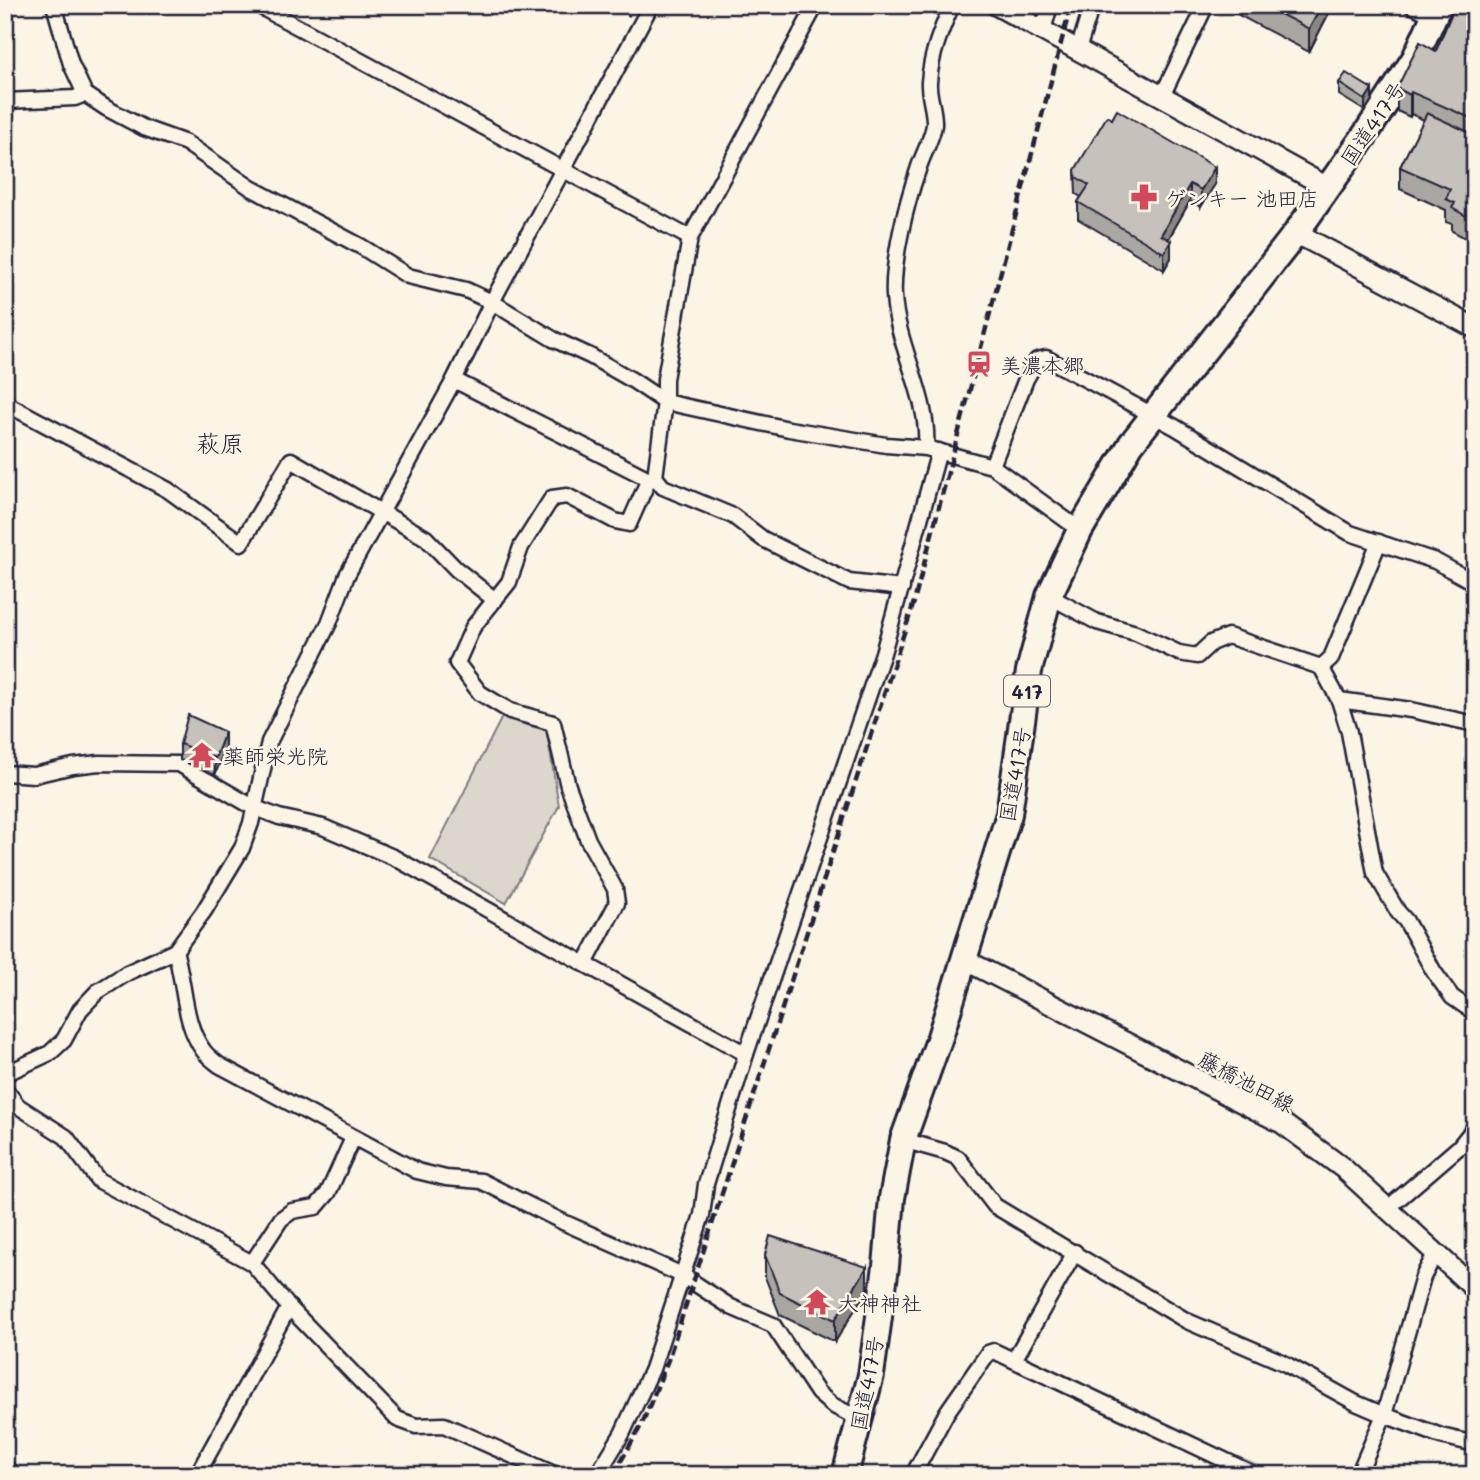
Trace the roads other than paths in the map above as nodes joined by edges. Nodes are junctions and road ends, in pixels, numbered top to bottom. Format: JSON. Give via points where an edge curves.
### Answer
{"nodes":[{"id":1,"x":54,"y":5,"type":"edge"},
{"id":2,"x":257,"y":5,"type":"edge"},
{"id":3,"x":651,"y":5,"type":"edge"},
{"id":4,"x":816,"y":5,"type":"edge"},
{"id":5,"x":952,"y":5,"type":"edge"},
{"id":6,"x":996,"y":5,"type":"edge"},
{"id":7,"x":1050,"y":5,"type":"edge"},
{"id":8,"x":1092,"y":5,"type":"edge"},
{"id":9,"x":1206,"y":5,"type":"edge"},
{"id":10,"x":1411,"y":5,"type":"edge"},
{"id":11,"x":1436,"y":11,"type":"edge"},
{"id":12,"x":1043,"y":31,"type":"junction"},
{"id":13,"x":1078,"y":50,"type":"junction"},
{"id":14,"x":86,"y":94,"type":"junction"},
{"id":15,"x":1162,"y":96,"type":"junction"},
{"id":16,"x":5,"y":101,"type":"edge"},
{"id":17,"x":562,"y":171,"type":"junction"},
{"id":18,"x":1329,"y":188,"type":"junction"},
{"id":19,"x":1296,"y":233,"type":"junction"},
{"id":20,"x":690,"y":238,"type":"junction"},
{"id":21,"x":492,"y":302,"type":"junction"},
{"id":22,"x":1475,"y":328,"type":"edge"},
{"id":23,"x":454,"y":380,"type":"junction"},
{"id":24,"x":665,"y":402,"type":"junction"},
{"id":25,"x":5,"y":403,"type":"edge"},
{"id":26,"x":1154,"y":415,"type":"junction"},
{"id":27,"x":933,"y":449,"type":"junction"},
{"id":28,"x":992,"y":466,"type":"junction"},
{"id":29,"x":652,"y":478,"type":"junction"},
{"id":30,"x":382,"y":511,"type":"junction"},
{"id":31,"x":1080,"y":530,"type":"junction"},
{"id":32,"x":1379,"y":542,"type":"junction"},
{"id":33,"x":1475,"y":583,"type":"edge"},
{"id":34,"x":902,"y":588,"type":"junction"},
{"id":35,"x":1049,"y":596,"type":"junction"},
{"id":36,"x":495,"y":600,"type":"junction"},
{"id":37,"x":1321,"y":667,"type":"junction"},
{"id":38,"x":1339,"y":700,"type":"junction"},
{"id":39,"x":1475,"y":724,"type":"edge"},
{"id":40,"x":5,"y":773,"type":"edge"},
{"id":41,"x":253,"y":807,"type":"junction"},
{"id":42,"x":175,"y":951,"type":"junction"},
{"id":43,"x":965,"y":960,"type":"junction"},
{"id":44,"x":585,"y":964,"type":"junction"},
{"id":45,"x":1475,"y":1013,"type":"edge"},
{"id":46,"x":746,"y":1054,"type":"junction"},
{"id":47,"x":5,"y":1074,"type":"edge"},
{"id":48,"x":5,"y":1088,"type":"edge"},
{"id":49,"x":1475,"y":1127,"type":"edge"},
{"id":50,"x":353,"y":1138,"type":"junction"},
{"id":51,"x":903,"y":1140,"type":"junction"},
{"id":52,"x":1388,"y":1208,"type":"junction"},
{"id":53,"x":1075,"y":1252,"type":"junction"},
{"id":54,"x":1435,"y":1254,"type":"junction"},
{"id":55,"x":253,"y":1264,"type":"junction"},
{"id":56,"x":682,"y":1275,"type":"junction"},
{"id":57,"x":1475,"y":1289,"type":"edge"},
{"id":58,"x":289,"y":1307,"type":"junction"},
{"id":59,"x":1014,"y":1360,"type":"junction"},
{"id":60,"x":1384,"y":1415,"type":"junction"},
{"id":61,"x":861,"y":1420,"type":"junction"},
{"id":62,"x":1475,"y":1444,"type":"edge"},
{"id":63,"x":5,"y":1471,"type":"edge"},
{"id":64,"x":12,"y":1475,"type":"edge"},
{"id":65,"x":197,"y":1475,"type":"edge"},
{"id":66,"x":556,"y":1475,"type":"edge"},
{"id":67,"x":597,"y":1475,"type":"edge"},
{"id":68,"x":845,"y":1475,"type":"edge"},
{"id":69,"x":913,"y":1475,"type":"edge"},
{"id":70,"x":1256,"y":1475,"type":"edge"},
{"id":71,"x":1358,"y":1475,"type":"edge"}],
"edges":[{"from":1,"to":14,"type":"street","via":[[71,64]]},
{"from":2,"to":17,"type":"street"},
{"from":3,"to":17,"type":"street"},
{"from":4,"to":20,"type":"street"},
{"from":5,"to":27,"type":"street","via":[[936,42],[929,84],[934,124],[914,184],[895,274],[894,298]]},
{"from":6,"to":12,"type":"main road"},
{"from":7,"to":12,"type":"street"},
{"from":8,"to":13,"type":"street"},
{"from":9,"to":15,"type":"street"},
{"from":10,"to":11,"type":"street"},
{"from":11,"to":18,"type":"highway","name":"国道417号","number":"417","via":[[1415,58]]},
{"from":12,"to":13,"type":"main road"},
{"from":13,"to":15,"type":"main road"},
{"from":14,"to":16,"type":"street"},
{"from":14,"to":21,"type":"street","via":[[144,128],[186,143],[251,188],[408,276],[466,290]]},
{"from":15,"to":18,"type":"main road"},
{"from":17,"to":20,"type":"street"},
{"from":17,"to":21,"type":"street"},
{"from":18,"to":19,"type":"highway","name":"国道417号","number":"417"},
{"from":19,"to":22,"type":"main road"},
{"from":19,"to":26,"type":"highway","name":"国道417号","number":"417"},
{"from":20,"to":24,"type":"street"},
{"from":21,"to":23,"type":"street"},
{"from":21,"to":24,"type":"street"},
{"from":23,"to":29,"type":"street"},
{"from":23,"to":30,"type":"street"},
{"from":24,"to":27,"type":"street","via":[[789,429]]},
{"from":24,"to":29,"type":"street"},
{"from":25,"to":30,"type":"street","via":[[168,490],[241,543],[291,460]]},
{"from":26,"to":28,"type":"street","via":[[1046,358],[1037,360]]},
{"from":26,"to":31,"type":"highway","name":"国道417号","number":"417","via":[[1130,444]]},
{"from":26,"to":32,"type":"street","via":[[1350,533]]},
{"from":27,"to":28,"type":"street"},
{"from":27,"to":34,"type":"street"},
{"from":28,"to":31,"type":"street"},
{"from":29,"to":34,"type":"street","via":[[733,516],[763,539],[849,582]]},
{"from":29,"to":36,"type":"street","via":[[629,524],[567,496],[552,498]]},
{"from":30,"to":36,"type":"street","via":[[426,538]]},
{"from":30,"to":41,"type":"street","via":[[269,741]]},
{"from":31,"to":35,"type":"highway","name":"国道417号","number":"417"},
{"from":32,"to":33,"type":"street","via":[[1435,561]]},
{"from":32,"to":37,"type":"street","via":[[1331,658]]},
{"from":34,"to":46,"type":"street"},
{"from":35,"to":37,"type":"street","via":[[1097,622],[1180,653],[1197,656],[1228,636]]},
{"from":35,"to":43,"type":"highway","name":"国道417号","number":"417","via":[[1029,671],[1009,814]]},
{"from":36,"to":44,"type":"street","via":[[473,626],[457,663],[480,693],[510,711],[553,723],[568,786],[588,840],[615,889],[617,903]]},
{"from":37,"to":38,"type":"street"},
{"from":38,"to":39,"type":"street"},
{"from":38,"to":45,"type":"street","via":[[1375,873],[1433,972],[1452,997]]},
{"from":40,"to":41,"type":"street","via":[[34,775],[99,763],[179,764]]},
{"from":41,"to":42,"type":"street","via":[[242,848]]},
{"from":41,"to":44,"type":"street","via":[[323,827],[395,858]]},
{"from":42,"to":47,"type":"street","via":[[97,992],[50,1053]]},
{"from":42,"to":50,"type":"street","via":[[188,1013],[204,1051],[219,1065]]},
{"from":43,"to":51,"type":"highway","name":"国道417号","number":"417"},
{"from":43,"to":52,"type":"main road","name":"藤橋池田線","via":[[1282,1123]]},
{"from":44,"to":46,"type":"street"},
{"from":46,"to":56,"type":"street"},
{"from":48,"to":55,"type":"street","via":[[18,1106],[66,1137],[98,1180]]},
{"from":49,"to":52,"type":"street","via":[[1459,1147]]},
{"from":50,"to":55,"type":"street","via":[[328,1193],[316,1206],[281,1219]]},
{"from":50,"to":56,"type":"street","via":[[416,1171],[481,1181]]},
{"from":51,"to":53,"type":"street","via":[[958,1158],[995,1206]]},
{"from":51,"to":61,"type":"highway","name":"国道417号","number":"417"},
{"from":52,"to":54,"type":"main road","name":"藤橋池田線"},
{"from":53,"to":59,"type":"street"},
{"from":53,"to":60,"type":"street","via":[[1187,1321],[1282,1362]]},
{"from":54,"to":57,"type":"main road","name":"藤橋池田線"},
{"from":54,"to":60,"type":"street","via":[[1423,1277]]},
{"from":55,"to":58,"type":"street"},
{"from":56,"to":61,"type":"street","via":[[731,1307],[773,1325],[818,1393]]},
{"from":56,"to":67,"type":"street","via":[[652,1369]]},
{"from":58,"to":65,"type":"street"},
{"from":58,"to":66,"type":"street","via":[[397,1419],[416,1426],[444,1424]]},
{"from":59,"to":69,"type":"street","via":[[988,1353],[947,1412]]},
{"from":59,"to":70,"type":"street"},
{"from":60,"to":62,"type":"street","via":[[1441,1437]]},
{"from":60,"to":71,"type":"street"},
{"from":61,"to":68,"type":"highway","name":"国道417号","number":"417"},
{"from":63,"to":64,"type":"main road"}]}
